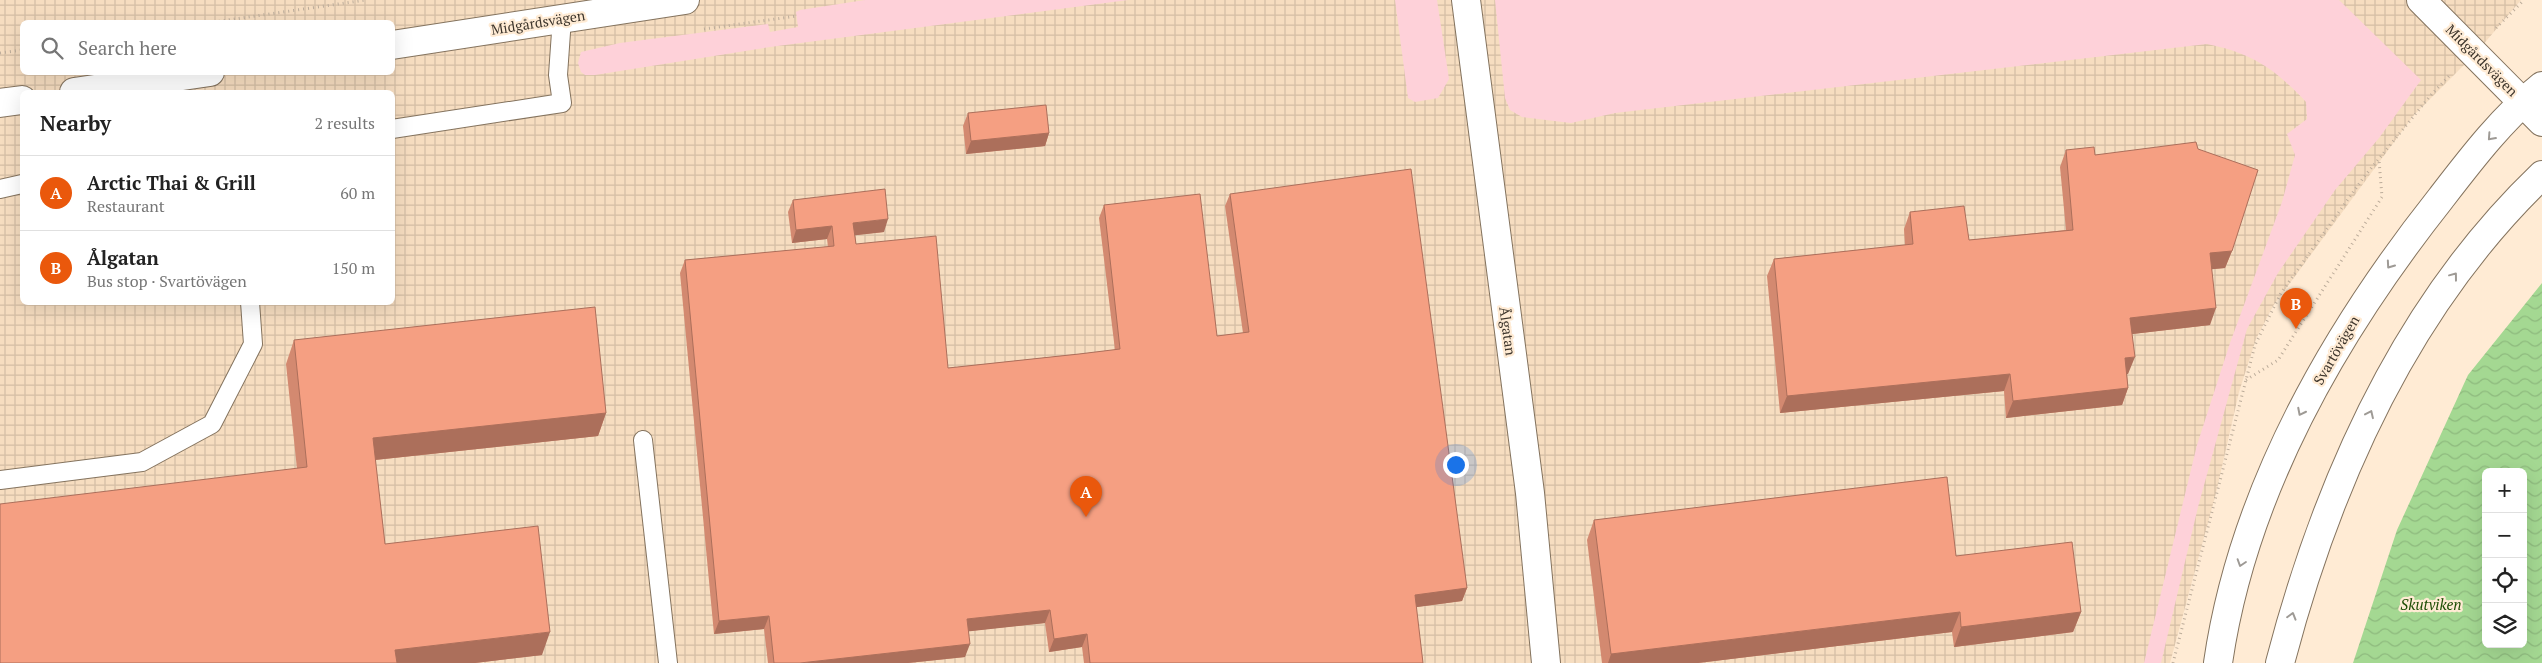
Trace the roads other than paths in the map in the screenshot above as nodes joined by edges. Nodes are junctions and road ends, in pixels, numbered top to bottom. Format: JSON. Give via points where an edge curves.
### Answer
{"nodes":[{"id":1,"x":685,"y":0,"type":"edge"},
{"id":2,"x":1466,"y":0,"type":"edge"},
{"id":3,"x":2421,"y":0,"type":"edge"},
{"id":4,"x":563,"y":9,"type":"edge"},
{"id":5,"x":395,"y":44,"type":"edge"},
{"id":6,"x":190,"y":75,"type":"edge"},
{"id":7,"x":88,"y":90,"type":"edge"},
{"id":8,"x":2533,"y":93,"type":"edge"},
{"id":9,"x":20,"y":100,"type":"edge"},
{"id":10,"x":0,"y":103,"type":"edge"},
{"id":11,"x":2542,"y":122,"type":"edge"},
{"id":12,"x":395,"y":129,"type":"edge"},
{"id":13,"x":2542,"y":175,"type":"edge"},
{"id":14,"x":20,"y":184,"type":"edge"},
{"id":15,"x":0,"y":189,"type":"edge"},
{"id":16,"x":250,"y":305,"type":"edge"},
{"id":17,"x":643,"y":440,"type":"dead end"},
{"id":18,"x":0,"y":480,"type":"edge"},
{"id":19,"x":668,"y":663,"type":"edge"},
{"id":20,"x":1546,"y":663,"type":"edge"},
{"id":21,"x":2218,"y":663,"type":"edge"},
{"id":22,"x":2280,"y":663,"type":"edge"}],
"edges":[{"from":1,"to":4,"type":"street","name":"Midgårdsvägen"},
{"from":2,"to":20,"type":"street","name":"Ålgatan","via":[[1530,493]]},
{"from":3,"to":8,"type":"street","name":"Midgårdsvägen","via":[[2474,51]]},
{"from":4,"to":5,"type":"street","name":"Midgårdsvägen"},
{"from":4,"to":12,"type":"lane","via":[[558,75],[562,103]]},
{"from":6,"to":7,"type":"street"},
{"from":8,"to":11,"type":"street","name":"Midgårdsvägen"},
{"from":8,"to":21,"type":"street","name":"Svartövägen","one_way":true,"via":[[2464,167],[2408,239],[2355,316],[2316,382],[2281,452],[2259,506],[2234,584]]},
{"from":9,"to":10,"type":"street"},
{"from":22,"to":13,"type":"street","one_way":true,"via":[[2318,534],[2377,399],[2410,340],[2452,279],[2504,214]]},
{"from":14,"to":15,"type":"lane"},
{"from":16,"to":18,"type":"lane","via":[[253,344],[212,424],[142,462]]},
{"from":17,"to":19,"type":"lane"}]}
